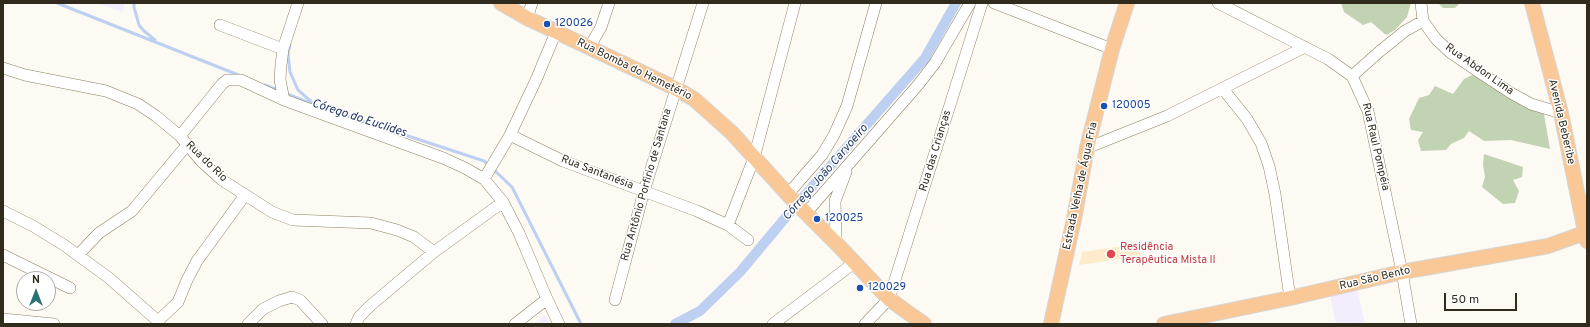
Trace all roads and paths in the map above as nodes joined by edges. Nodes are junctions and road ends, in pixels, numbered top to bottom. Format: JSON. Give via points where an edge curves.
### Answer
{"nodes":[{"id":1,"x":298,"y":3,"type":"edge"},
{"id":2,"x":501,"y":3,"type":"edge"},
{"id":3,"x":532,"y":3,"type":"edge"},
{"id":4,"x":609,"y":3,"type":"edge"},
{"id":5,"x":703,"y":3,"type":"edge"},
{"id":6,"x":795,"y":3,"type":"edge"},
{"id":7,"x":876,"y":3,"type":"edge"},
{"id":8,"x":970,"y":3,"type":"edge"},
{"id":9,"x":982,"y":3,"type":"edge"},
{"id":10,"x":994,"y":3,"type":"edge"},
{"id":11,"x":1127,"y":3,"type":"edge"},
{"id":12,"x":1218,"y":3,"type":"edge"},
{"id":13,"x":1421,"y":3,"type":"edge"},
{"id":14,"x":1532,"y":3,"type":"edge"},
{"id":15,"x":527,"y":18,"type":"junction"},
{"id":16,"x":1423,"y":20,"type":"junction"},
{"id":17,"x":220,"y":25,"type":"dead end"},
{"id":18,"x":556,"y":32,"type":"junction"},
{"id":19,"x":589,"y":48,"type":"junction"},
{"id":20,"x":1305,"y":48,"type":"junction"},
{"id":21,"x":283,"y":49,"type":"junction"},
{"id":22,"x":1112,"y":49,"type":"junction"},
{"id":23,"x":3,"y":68,"type":"edge"},
{"id":24,"x":1352,"y":76,"type":"junction"},
{"id":25,"x":675,"y":88,"type":"junction"},
{"id":26,"x":1223,"y":89,"type":"junction"},
{"id":27,"x":283,"y":96,"type":"junction"},
{"id":28,"x":1561,"y":113,"type":"junction"},
{"id":29,"x":510,"y":136,"type":"junction"},
{"id":30,"x":183,"y":140,"type":"junction"},
{"id":31,"x":1087,"y":148,"type":"junction"},
{"id":32,"x":754,"y":158,"type":"junction"},
{"id":33,"x":851,"y":161,"type":"junction"},
{"id":34,"x":486,"y":176,"type":"junction"},
{"id":35,"x":644,"y":191,"type":"junction"},
{"id":36,"x":245,"y":195,"type":"junction"},
{"id":37,"x":504,"y":202,"type":"junction"},
{"id":38,"x":797,"y":204,"type":"junction"},
{"id":39,"x":3,"y":211,"type":"edge"},
{"id":40,"x":728,"y":225,"type":"junction"},
{"id":41,"x":1587,"y":235,"type":"edge"},
{"id":42,"x":748,"y":240,"type":"dead end"},
{"id":43,"x":836,"y":243,"type":"junction"},
{"id":44,"x":434,"y":252,"type":"junction"},
{"id":45,"x":3,"y":255,"type":"edge"},
{"id":46,"x":78,"y":255,"type":"junction"},
{"id":47,"x":854,"y":263,"type":"junction"},
{"id":48,"x":1402,"y":272,"type":"junction"},
{"id":49,"x":70,"y":288,"type":"dead end"},
{"id":50,"x":1290,"y":298,"type":"junction"},
{"id":51,"x":547,"y":299,"type":"junction"},
{"id":52,"x":889,"y":299,"type":"junction"},
{"id":53,"x":615,"y":300,"type":"dead end"},
{"id":54,"x":3,"y":319,"type":"edge"},
{"id":55,"x":1202,"y":320,"type":"edge"},
{"id":56,"x":1052,"y":323,"type":"edge"},
{"id":57,"x":54,"y":324,"type":"edge"},
{"id":58,"x":248,"y":324,"type":"edge"},
{"id":59,"x":322,"y":324,"type":"edge"},
{"id":60,"x":356,"y":324,"type":"edge"},
{"id":61,"x":515,"y":324,"type":"edge"},
{"id":62,"x":559,"y":324,"type":"edge"},
{"id":63,"x":773,"y":324,"type":"edge"},
{"id":64,"x":865,"y":324,"type":"edge"},
{"id":65,"x":924,"y":324,"type":"edge"},
{"id":66,"x":1164,"y":324,"type":"edge"},
{"id":67,"x":1411,"y":324,"type":"edge"}],
"edges":[{"from":1,"to":21,"type":"street"},
{"from":2,"to":15,"type":"main road","name":"Rua Bomba do Hemetério"},
{"from":3,"to":15,"type":"street"},
{"from":4,"to":19,"type":"street"},
{"from":5,"to":25,"type":"street","name":"Rua Antônio Porfirio de Santana"},
{"from":6,"to":32,"type":"street"},
{"from":7,"to":38,"type":"street","via":[[847,106]]},
{"from":8,"to":33,"type":"street","via":[[935,63]]},
{"from":9,"to":52,"type":"street","name":"Rua das Crianças"},
{"from":10,"to":22,"type":"street"},
{"from":11,"to":22,"type":"main road","name":"Estrada Velha de Água Fria"},
{"from":12,"to":20,"type":"street"},
{"from":13,"to":16,"type":"street"},
{"from":14,"to":28,"type":"main road","name":"Avenida Beberibe"},
{"from":15,"to":18,"type":"main road","name":"Rua Bomba do Hemetério"},
{"from":16,"to":24,"type":"street","via":[[1400,35]]},
{"from":16,"to":28,"type":"street","name":"Rua Abdon Lima","via":[[1436,39],[1482,74],[1532,104]]},
{"from":17,"to":21,"type":"street"},
{"from":18,"to":19,"type":"main road","name":"Rua Bomba do Hemetério"},
{"from":18,"to":29,"type":"street"},
{"from":19,"to":25,"type":"main road","name":"Rua Bomba do Hemetério"},
{"from":20,"to":24,"type":"street","via":[[1328,59]]},
{"from":20,"to":26,"type":"street"},
{"from":21,"to":27,"type":"street","via":[[280,80]]},
{"from":22,"to":31,"type":"main road","name":"Estrada Velha de Água Fria"},
{"from":23,"to":30,"type":"street","name":"Rua do Rio","via":[[118,95],[156,116]]},
{"from":24,"to":48,"type":"street","name":"Rua Raul Pompéia","via":[[1368,111]]},
{"from":25,"to":32,"type":"main road","name":"Rua Bomba do Hemetério","via":[[694,100],[732,133]]},
{"from":25,"to":35,"type":"street","name":"Rua Antônio Porfirio de Santana"},
{"from":26,"to":31,"type":"street","via":[[1167,116]]},
{"from":26,"to":50,"type":"street","via":[[1247,119],[1261,143],[1269,166]]},
{"from":27,"to":30,"type":"street","via":[[240,80],[228,80],[222,84]]},
{"from":27,"to":34,"type":"street","via":[[311,110]]},
{"from":28,"to":41,"type":"main road","name":"Avenida Beberibe"},
{"from":29,"to":34,"type":"street"},
{"from":29,"to":35,"type":"street","name":"Rua Santanésia","via":[[563,161]]},
{"from":30,"to":36,"type":"street","name":"Rua do Rio","via":[[222,180]]},
{"from":30,"to":46,"type":"street","via":[[132,211],[99,233]]},
{"from":31,"to":56,"type":"main road","name":"Estrada Velha de Água Fria"},
{"from":32,"to":38,"type":"main road","name":"Rua Bomba do Hemetério"},
{"from":32,"to":40,"type":"street"},
{"from":33,"to":38,"type":"street"},
{"from":33,"to":43,"type":"street","via":[[835,201]]},
{"from":34,"to":37,"type":"street"},
{"from":35,"to":40,"type":"street","name":"Rua Santanésia"},
{"from":35,"to":53,"type":"street","name":"Rua Antônio Porfirio de Santana"},
{"from":36,"to":44,"type":"street","name":"Rua do Rio","via":[[272,212],[293,220],[370,223],[397,230],[414,237]]},
{"from":36,"to":46,"type":"street","via":[[197,261],[178,302],[158,322],[109,278]]},
{"from":37,"to":44,"type":"street"},
{"from":37,"to":51,"type":"street"},
{"from":38,"to":43,"type":"main road","name":"Rua Bomba do Hemetério"},
{"from":39,"to":46,"type":"street","via":[[33,226]]},
{"from":40,"to":42,"type":"street","name":"Rua Santanésia"},
{"from":41,"to":48,"type":"main road","name":"Rua São Bento","via":[[1548,246]]},
{"from":43,"to":47,"type":"main road","name":"Rua Bomba do Hemetério"},
{"from":44,"to":60,"type":"street","via":[[371,305]]},
{"from":45,"to":49,"type":"street"},
{"from":47,"to":52,"type":"main road","name":"Rua Bomba do Hemetério"},
{"from":47,"to":63,"type":"street"},
{"from":48,"to":50,"type":"main road","name":"Rua São Bento"},
{"from":48,"to":67,"type":"street","name":"Rua Raul Pompéia"},
{"from":50,"to":55,"type":"main road","name":"Rua São Bento"},
{"from":51,"to":61,"type":"street"},
{"from":51,"to":62,"type":"street"},
{"from":52,"to":64,"type":"street"},
{"from":52,"to":65,"type":"main road","name":"Rua Bomba do Hemetério"},
{"from":54,"to":57,"type":"street"},
{"from":55,"to":66,"type":"main road","name":"Rua São Bento"},
{"from":58,"to":59,"type":"street","via":[[263,309],[292,297],[300,300]]}]}
